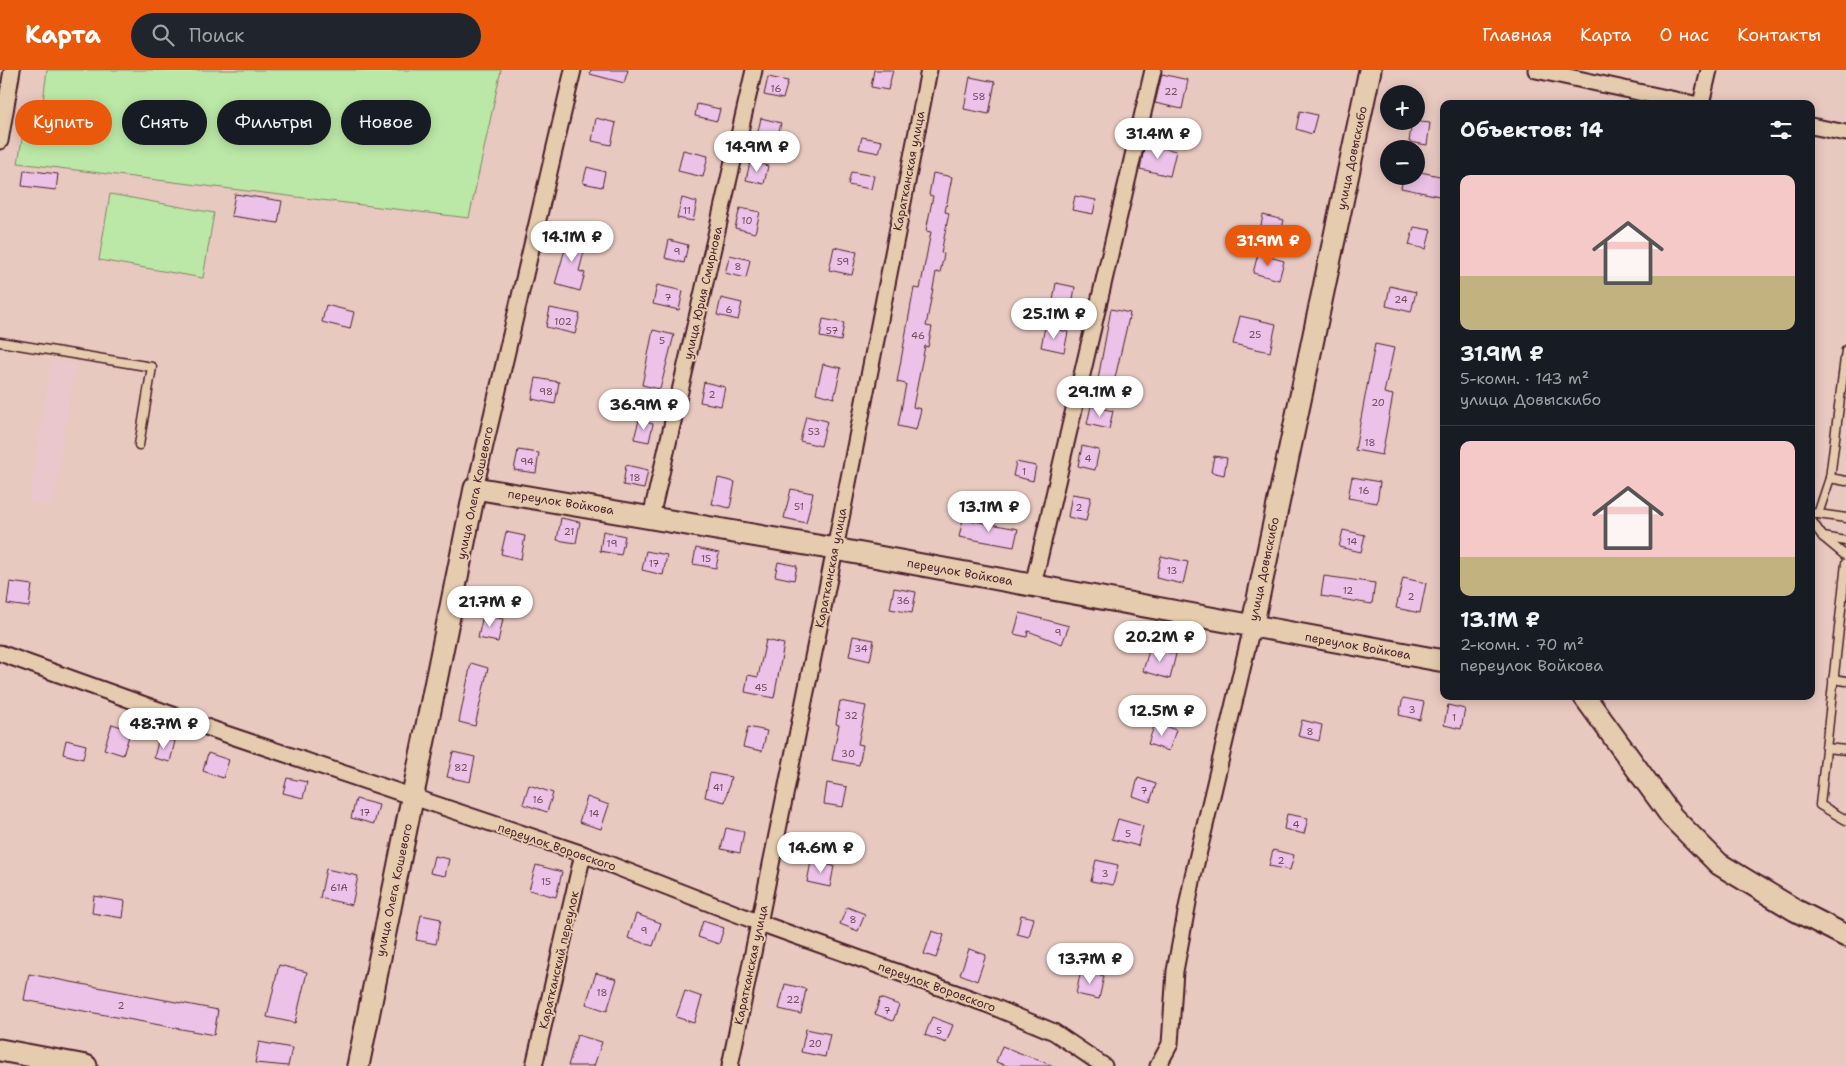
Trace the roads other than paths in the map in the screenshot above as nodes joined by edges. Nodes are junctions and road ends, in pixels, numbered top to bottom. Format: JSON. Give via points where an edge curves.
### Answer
{"nodes":[{"id":1,"x":12,"y":70,"type":"edge"},
{"id":2,"x":573,"y":70,"type":"edge"},
{"id":3,"x":754,"y":70,"type":"edge"},
{"id":4,"x":929,"y":70,"type":"edge"},
{"id":5,"x":1153,"y":70,"type":"edge"},
{"id":6,"x":1370,"y":70,"type":"edge"},
{"id":7,"x":1536,"y":70,"type":"edge"},
{"id":8,"x":1709,"y":70,"type":"edge"},
{"id":9,"x":1675,"y":100,"type":"edge"},
{"id":10,"x":1702,"y":100,"type":"edge"},
{"id":11,"x":1815,"y":127,"type":"edge"},
{"id":12,"x":1846,"y":133,"type":"edge"},
{"id":13,"x":0,"y":141,"type":"edge"},
{"id":14,"x":0,"y":342,"type":"edge"},
{"id":15,"x":1846,"y":350,"type":"edge"},
{"id":16,"x":1843,"y":406,"type":"edge"},
{"id":17,"x":139,"y":445,"type":"dead end"},
{"id":18,"x":1830,"y":478,"type":"junction"},
{"id":19,"x":1846,"y":481,"type":"edge"},
{"id":20,"x":475,"y":488,"type":"junction"},
{"id":21,"x":1815,"y":513,"type":"edge"},
{"id":22,"x":651,"y":516,"type":"junction"},
{"id":23,"x":1846,"y":518,"type":"edge"},
{"id":24,"x":1815,"y":526,"type":"edge"},
{"id":25,"x":1823,"y":537,"type":"junction"},
{"id":26,"x":1846,"y":541,"type":"edge"},
{"id":27,"x":835,"y":549,"type":"junction"},
{"id":28,"x":1846,"y":556,"type":"edge"},
{"id":29,"x":1846,"y":563,"type":"edge"},
{"id":30,"x":1032,"y":585,"type":"junction"},
{"id":31,"x":1844,"y":607,"type":"edge"},
{"id":32,"x":1252,"y":627,"type":"junction"},
{"id":33,"x":0,"y":654,"type":"edge"},
{"id":34,"x":1440,"y":660,"type":"edge"},
{"id":35,"x":1833,"y":679,"type":"junction"},
{"id":36,"x":1846,"y":681,"type":"edge"},
{"id":37,"x":1587,"y":700,"type":"edge"},
{"id":38,"x":1826,"y":748,"type":"junction"},
{"id":39,"x":1846,"y":750,"type":"edge"},
{"id":40,"x":413,"y":798,"type":"junction"},
{"id":41,"x":1846,"y":820,"type":"edge"},
{"id":42,"x":583,"y":854,"type":"junction"},
{"id":43,"x":760,"y":923,"type":"junction"},
{"id":44,"x":1846,"y":936,"type":"edge"},
{"id":45,"x":0,"y":1050,"type":"edge"},
{"id":46,"x":86,"y":1066,"type":"edge"},
{"id":47,"x":358,"y":1066,"type":"edge"},
{"id":48,"x":534,"y":1066,"type":"edge"},
{"id":49,"x":730,"y":1066,"type":"edge"},
{"id":50,"x":1104,"y":1066,"type":"edge"},
{"id":51,"x":1158,"y":1066,"type":"edge"}],
"edges":[{"from":1,"to":13,"type":"street"},
{"from":2,"to":20,"type":"street","name":"улица Олега Кошевого"},
{"from":3,"to":22,"type":"street","name":"улица Юрия Смирнова"},
{"from":4,"to":27,"type":"street","name":"Каратканская улица"},
{"from":5,"to":30,"type":"street"},
{"from":6,"to":32,"type":"street","name":"улица Довыскибо"},
{"from":7,"to":9,"type":"street"},
{"from":8,"to":10,"type":"street"},
{"from":11,"to":12,"type":"street"},
{"from":14,"to":17,"type":"lane","via":[[152,366]]},
{"from":15,"to":16,"type":"lane"},
{"from":16,"to":18,"type":"lane"},
{"from":18,"to":19,"type":"lane"},
{"from":18,"to":21,"type":"lane"},
{"from":20,"to":22,"type":"street","name":"переулок Войкова"},
{"from":20,"to":40,"type":"street","name":"улица Олега Кошевого"},
{"from":21,"to":23,"type":"lane"},
{"from":22,"to":27,"type":"street","name":"переулок Войкова"},
{"from":24,"to":25,"type":"lane"},
{"from":25,"to":26,"type":"lane"},
{"from":25,"to":28,"type":"lane"},
{"from":27,"to":30,"type":"street","name":"переулок Войкова"},
{"from":27,"to":43,"type":"street","name":"Каратканская улица"},
{"from":29,"to":31,"type":"lane"},
{"from":30,"to":32,"type":"street","name":"переулок Войкова"},
{"from":31,"to":35,"type":"lane"},
{"from":32,"to":34,"type":"street","name":"переулок Войкова"},
{"from":32,"to":51,"type":"street","name":"улица Довыскибо","via":[[1191,885],[1175,971],[1170,1044]]},
{"from":33,"to":40,"type":"street","name":"переулок Воровского"},
{"from":35,"to":36,"type":"lane"},
{"from":35,"to":38,"type":"lane"},
{"from":37,"to":44,"type":"street","via":[[1672,818],[1719,864],[1795,910]]},
{"from":38,"to":39,"type":"lane"},
{"from":38,"to":41,"type":"lane","via":[[1820,805]]},
{"from":40,"to":42,"type":"street","name":"переулок Воровского"},
{"from":40,"to":47,"type":"street","name":"улица Олега Кошевого"},
{"from":42,"to":43,"type":"street","name":"переулок Воровского"},
{"from":42,"to":48,"type":"street","name":"Каратканский переулок"},
{"from":43,"to":49,"type":"street","name":"Каратканская улица"},
{"from":43,"to":50,"type":"street","name":"переулок Воровского","via":[[1021,1018],[1054,1032]]},
{"from":45,"to":46,"type":"street"}]}
